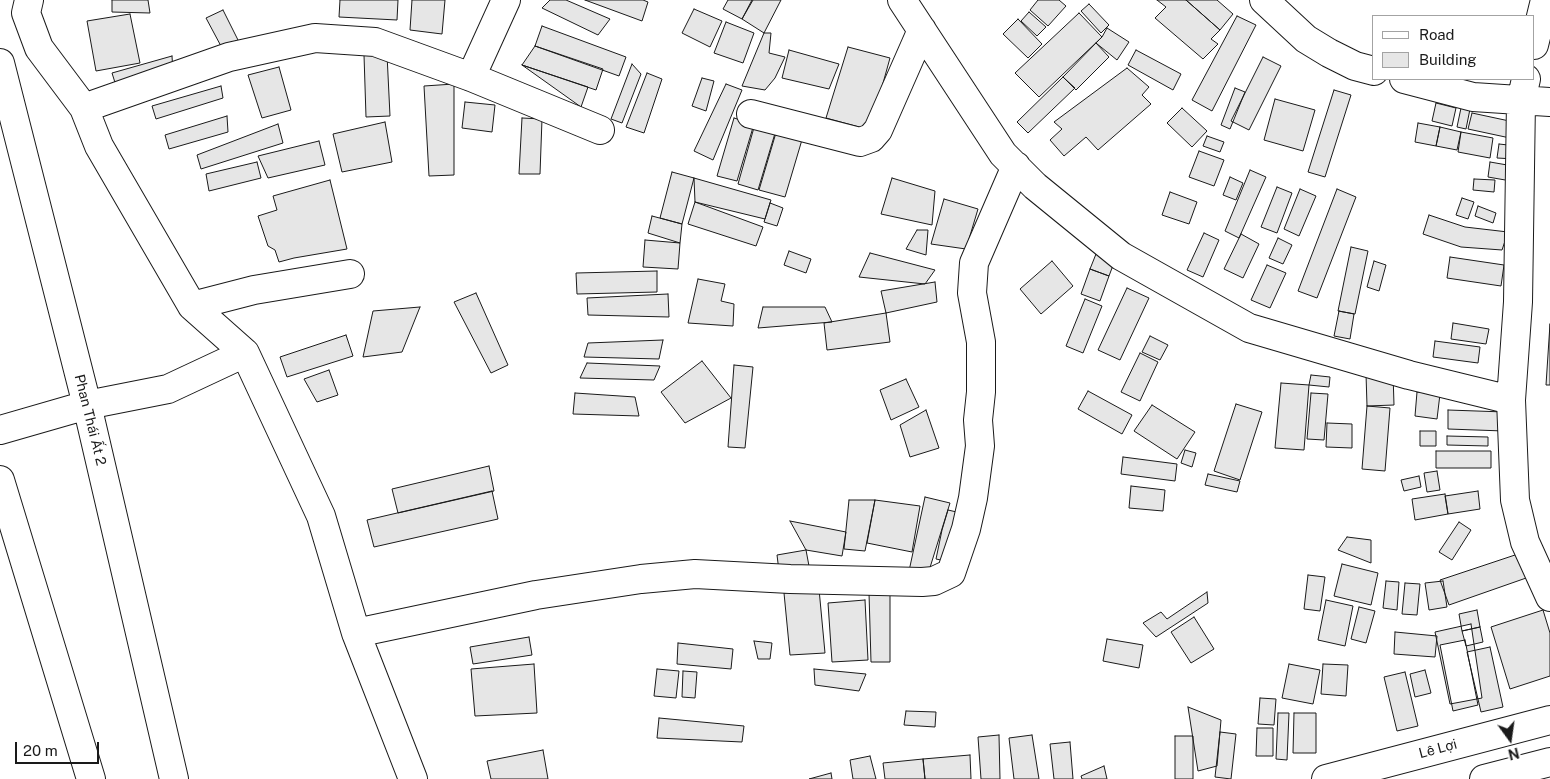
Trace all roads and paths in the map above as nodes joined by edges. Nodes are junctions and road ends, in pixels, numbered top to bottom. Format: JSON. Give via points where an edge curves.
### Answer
{"nodes":[{"id":1,"x":29,"y":0,"type":"edge"},
{"id":2,"x":506,"y":0,"type":"edge"},
{"id":3,"x":902,"y":0,"type":"edge"},
{"id":4,"x":1264,"y":0,"type":"edge"},
{"id":5,"x":1545,"y":0,"type":"edge"},
{"id":6,"x":922,"y":30,"type":"junction"},
{"id":7,"x":1535,"y":42,"type":"edge"},
{"id":8,"x":0,"y":63,"type":"edge"},
{"id":9,"x":1372,"y":70,"type":"edge"},
{"id":10,"x":471,"y":77,"type":"junction"},
{"id":11,"x":1408,"y":80,"type":"edge"},
{"id":12,"x":1523,"y":90,"type":"edge"},
{"id":13,"x":1550,"y":102,"type":"edge"},
{"id":14,"x":84,"y":108,"type":"junction"},
{"id":15,"x":752,"y":114,"type":"dead end"},
{"id":16,"x":600,"y":130,"type":"dead end"},
{"id":17,"x":1016,"y":166,"type":"junction"},
{"id":18,"x":350,"y":274,"type":"dead end"},
{"id":19,"x":192,"y":306,"type":"junction"},
{"id":20,"x":245,"y":353,"type":"junction"},
{"id":21,"x":1511,"y":400,"type":"junction"},
{"id":22,"x":87,"y":405,"type":"junction"},
{"id":23,"x":0,"y":430,"type":"edge"},
{"id":24,"x":0,"y":480,"type":"edge"},
{"id":25,"x":1550,"y":597,"type":"edge"},
{"id":26,"x":356,"y":633,"type":"junction"},
{"id":27,"x":1550,"y":720,"type":"edge"},
{"id":28,"x":1550,"y":762,"type":"edge"},
{"id":29,"x":91,"y":779,"type":"edge"},
{"id":30,"x":174,"y":779,"type":"edge"},
{"id":31,"x":413,"y":779,"type":"edge"},
{"id":32,"x":1326,"y":779,"type":"edge"},
{"id":33,"x":1484,"y":779,"type":"edge"}],
"edges":[{"from":1,"to":14,"type":"street","via":[[26,13],[39,48]]},
{"from":2,"to":10,"type":"street"},
{"from":3,"to":6,"type":"street"},
{"from":4,"to":9,"type":"street","via":[[1306,39],[1329,54]]},
{"from":5,"to":7,"type":"street"},
{"from":6,"to":15,"type":"street","via":[[878,130],[871,138],[860,142]]},
{"from":6,"to":17,"type":"street","via":[[1002,154]]},
{"from":8,"to":22,"type":"street","name":"Phan Thái Ất 2"},
{"from":10,"to":14,"type":"street","via":[[375,42],[315,38],[229,57]]},
{"from":10,"to":16,"type":"street"},
{"from":11,"to":12,"type":"street","via":[[1473,97]]},
{"from":12,"to":13,"type":"street"},
{"from":12,"to":21,"type":"street","via":[[1518,302]]},
{"from":14,"to":19,"type":"street","via":[[99,146]]},
{"from":17,"to":21,"type":"street","via":[[1035,186],[1121,256],[1249,328],[1409,376]]},
{"from":17,"to":26,"type":"street","via":[[974,263],[972,293],[981,342],[980,446],[966,529],[951,573],[934,581],[922,582],[695,574],[641,579],[536,594]]},
{"from":18,"to":19,"type":"street","via":[[254,290]]},
{"from":19,"to":20,"type":"street"},
{"from":20,"to":22,"type":"street","via":[[168,389]]},
{"from":20,"to":26,"type":"street","via":[[321,516]]},
{"from":21,"to":25,"type":"street","via":[[1514,500],[1525,542]]},
{"from":22,"to":23,"type":"street"},
{"from":22,"to":30,"type":"street","name":"Phan Thái Ất 2"},
{"from":24,"to":29,"type":"street"},
{"from":26,"to":31,"type":"street"},
{"from":27,"to":32,"type":"street","name":"Lê Lợi"},
{"from":28,"to":33,"type":"street"}]}
